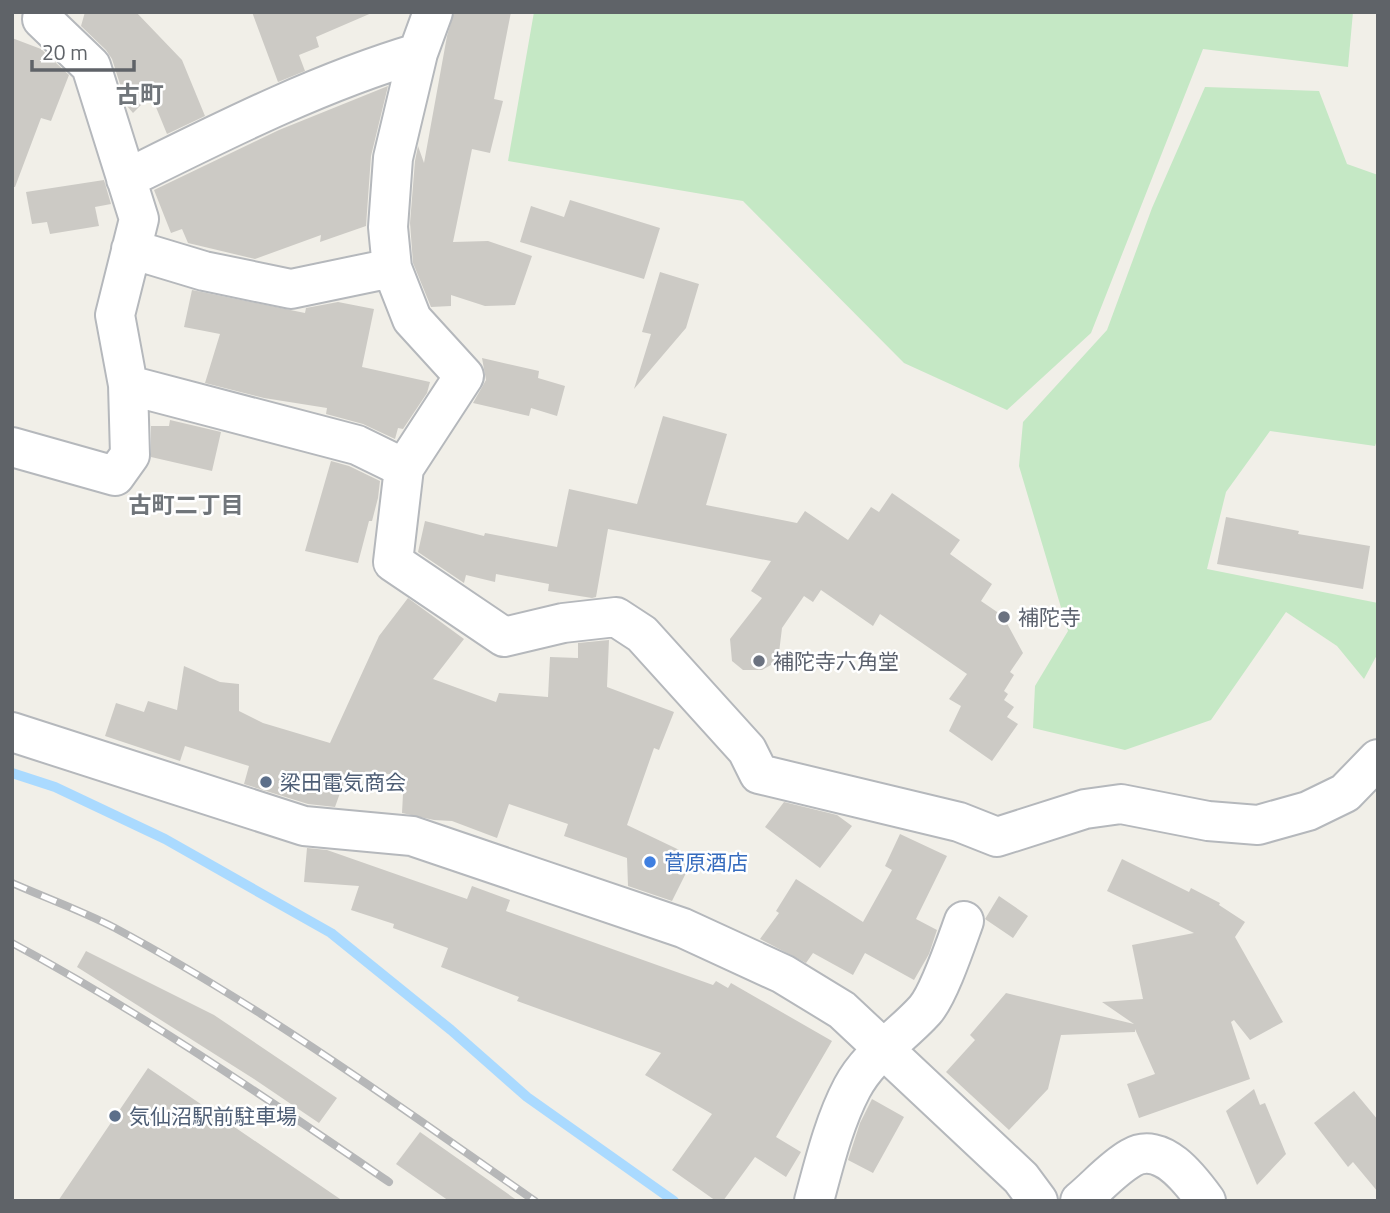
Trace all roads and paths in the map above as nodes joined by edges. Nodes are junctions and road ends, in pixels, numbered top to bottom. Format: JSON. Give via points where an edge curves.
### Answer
{"nodes":[{"id":1,"x":433,"y":12,"type":"edge"},
{"id":2,"x":42,"y":19,"type":"dead end"},
{"id":3,"x":418,"y":53,"type":"junction"},
{"id":4,"x":126,"y":179,"type":"junction"},
{"id":5,"x":131,"y":249,"type":"junction"},
{"id":6,"x":392,"y":268,"type":"junction"},
{"id":7,"x":128,"y":385,"type":"junction"},
{"id":8,"x":12,"y":447,"type":"edge"},
{"id":9,"x":404,"y":468,"type":"junction"},
{"id":10,"x":12,"y":732,"type":"edge"},
{"id":11,"x":1378,"y":759,"type":"edge"},
{"id":12,"x":964,"y":921,"type":"dead end"},
{"id":13,"x":882,"y":1048,"type":"junction"},
{"id":14,"x":814,"y":1201,"type":"edge"},
{"id":15,"x":1038,"y":1201,"type":"edge"},
{"id":16,"x":1080,"y":1201,"type":"edge"},
{"id":17,"x":1206,"y":1201,"type":"edge"}],
"edges":[{"from":1,"to":3,"type":"street"},
{"from":2,"to":4,"type":"street","via":[[91,66]]},
{"from":3,"to":4,"type":"street","via":[[354,74]]},
{"from":3,"to":6,"type":"street","via":[[393,158],[388,227]]},
{"from":4,"to":5,"type":"street","via":[[139,219]]},
{"from":5,"to":6,"type":"street","via":[[204,271],[291,289]]},
{"from":5,"to":7,"type":"street","via":[[115,315]]},
{"from":6,"to":9,"type":"street","via":[[412,319],[464,376]]},
{"from":7,"to":8,"type":"street","via":[[130,455],[115,475]]},
{"from":7,"to":9,"type":"street","via":[[357,445]]},
{"from":9,"to":11,"type":"street","via":[[393,562],[504,637],[616,617],[657,650],[747,750],[759,775],[959,822],[997,836],[1121,804],[1208,821],[1258,825],[1308,811],[1345,793]]},
{"from":10,"to":13,"type":"street","via":[[304,826],[412,836],[683,929],[783,974],[842,1010]]},
{"from":12,"to":13,"type":"street","via":[[927,1009]]},
{"from":13,"to":14,"type":"street","via":[[852,1088]]},
{"from":13,"to":15,"type":"street","via":[[1021,1178]]},
{"from":16,"to":17,"type":"street","via":[[1133,1156],[1154,1152],[1169,1160]]}]}
